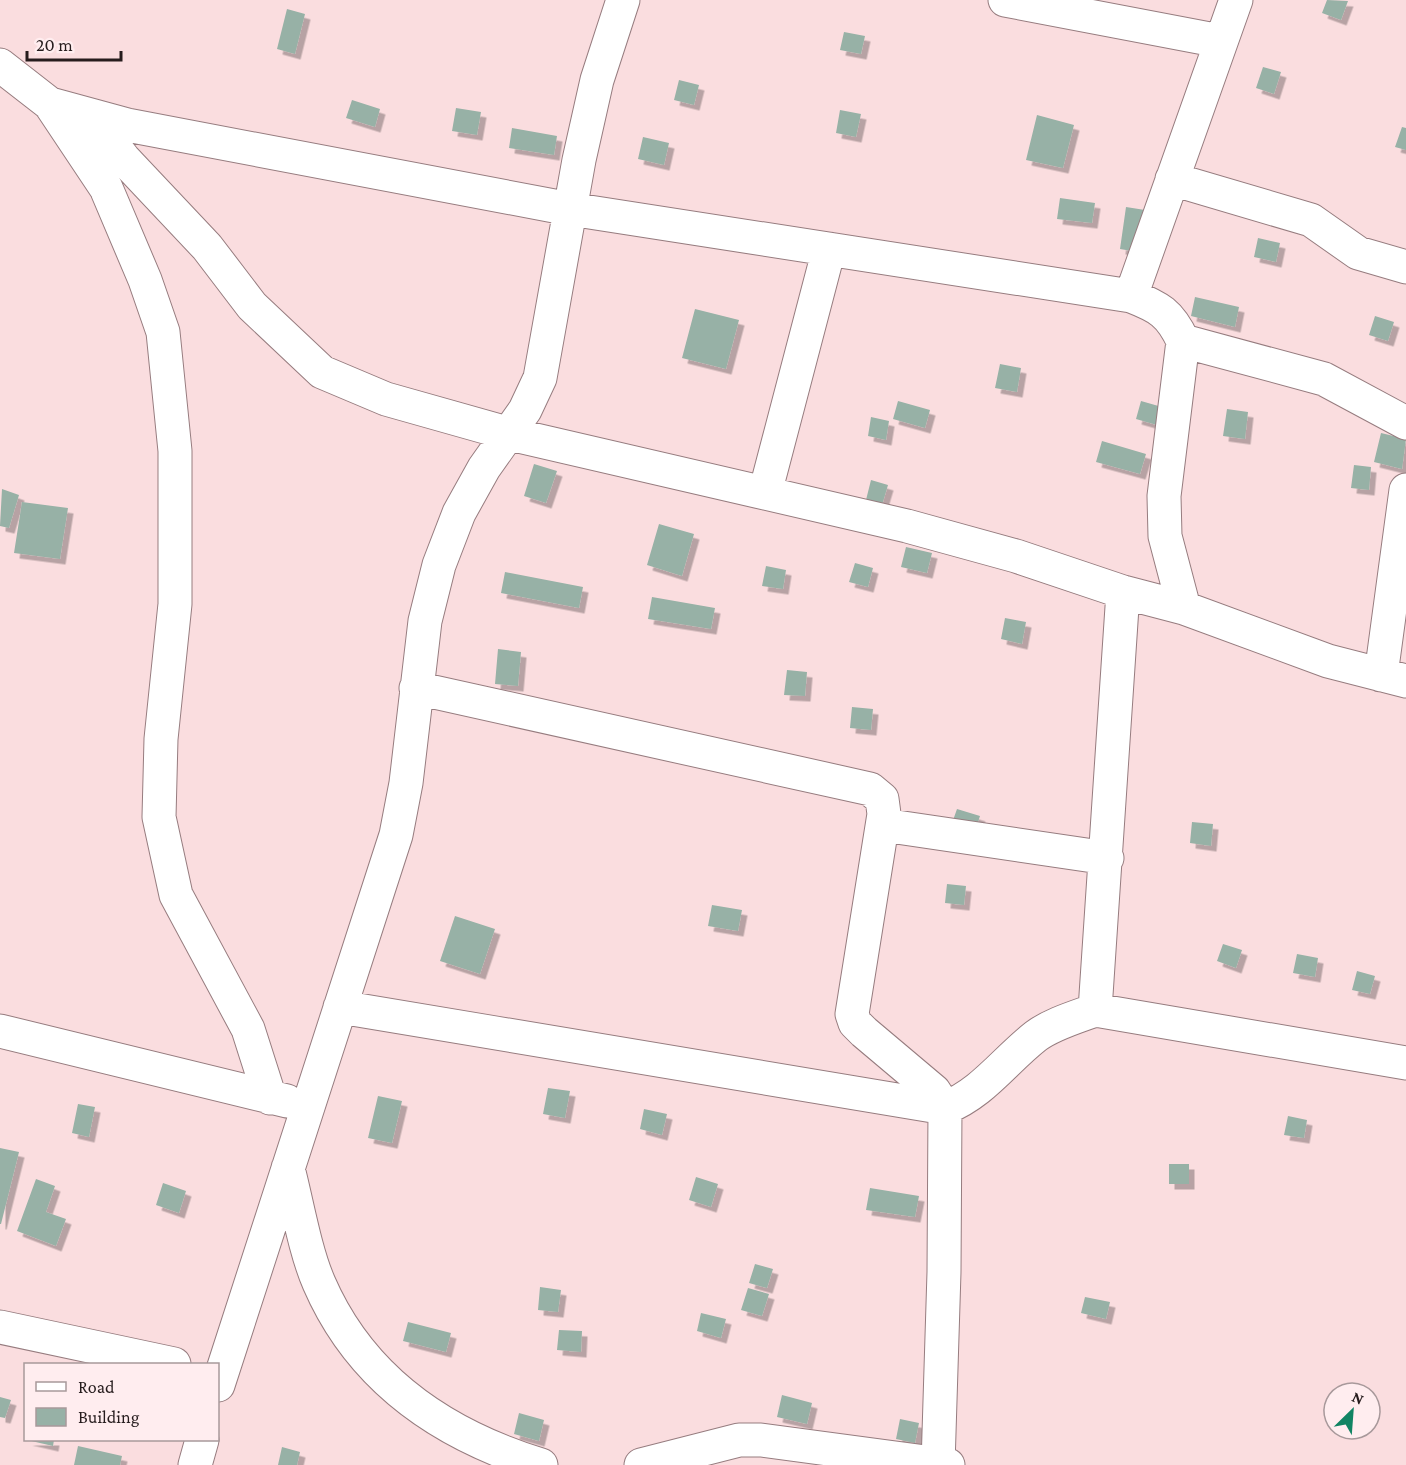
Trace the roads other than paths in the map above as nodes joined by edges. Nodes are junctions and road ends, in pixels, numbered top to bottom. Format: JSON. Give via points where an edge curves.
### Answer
{"nodes":[{"id":1,"x":623,"y":0,"type":"edge"},
{"id":2,"x":1005,"y":0,"type":"edge"},
{"id":3,"x":1236,"y":0,"type":"edge"},
{"id":4,"x":1220,"y":42,"type":"junction"},
{"id":5,"x":0,"y":65,"type":"edge"},
{"id":6,"x":50,"y":104,"type":"junction"},
{"id":7,"x":91,"y":117,"type":"junction"},
{"id":8,"x":1172,"y":179,"type":"junction"},
{"id":9,"x":570,"y":209,"type":"junction"},
{"id":10,"x":829,"y":249,"type":"junction"},
{"id":11,"x":1406,"y":267,"type":"edge"},
{"id":12,"x":1131,"y":296,"type":"junction"},
{"id":13,"x":1184,"y":342,"type":"junction"},
{"id":14,"x":1406,"y":423,"type":"edge"},
{"id":15,"x":510,"y":434,"type":"junction"},
{"id":16,"x":1406,"y":490,"type":"edge"},
{"id":17,"x":765,"y":493,"type":"junction"},
{"id":18,"x":1123,"y":592,"type":"junction"},
{"id":19,"x":1184,"y":608,"type":"junction"},
{"id":20,"x":1393,"y":678,"type":"edge"},
{"id":21,"x":416,"y":688,"type":"junction"},
{"id":22,"x":883,"y":825,"type":"junction"},
{"id":23,"x":1107,"y":858,"type":"junction"},
{"id":24,"x":340,"y":1007,"type":"junction"},
{"id":25,"x":1095,"y":1010,"type":"junction"},
{"id":26,"x":0,"y":1031,"type":"edge"},
{"id":27,"x":1406,"y":1063,"type":"edge"},
{"id":28,"x":270,"y":1098,"type":"junction"},
{"id":29,"x":308,"y":1106,"type":"junction"},
{"id":30,"x":945,"y":1108,"type":"junction"},
{"id":31,"x":288,"y":1168,"type":"junction"},
{"id":32,"x":0,"y":1327,"type":"edge"},
{"id":33,"x":165,"y":1363,"type":"edge"},
{"id":34,"x":219,"y":1378,"type":"edge"},
{"id":35,"x":202,"y":1441,"type":"edge"},
{"id":36,"x":712,"y":1455,"type":"edge"},
{"id":37,"x":195,"y":1465,"type":"edge"},
{"id":38,"x":541,"y":1465,"type":"edge"},
{"id":39,"x":641,"y":1465,"type":"edge"},
{"id":40,"x":938,"y":1465,"type":"edge"},
{"id":41,"x":948,"y":1465,"type":"edge"}],
"edges":[{"from":1,"to":9,"type":"street","via":[[597,80]]},
{"from":2,"to":4,"type":"street"},
{"from":3,"to":4,"type":"street"},
{"from":4,"to":8,"type":"street"},
{"from":5,"to":6,"type":"street"},
{"from":6,"to":7,"type":"street"},
{"from":6,"to":28,"type":"street","via":[[106,188],[163,332],[175,451],[175,604],[161,739],[159,817],[176,895],[248,1029]]},
{"from":7,"to":9,"type":"street"},
{"from":7,"to":15,"type":"street","via":[[124,159],[207,247],[252,306],[322,372],[386,399]]},
{"from":8,"to":11,"type":"street","via":[[1311,220],[1358,253]]},
{"from":8,"to":12,"type":"street"},
{"from":9,"to":10,"type":"street"},
{"from":9,"to":15,"type":"street","via":[[540,378]]},
{"from":10,"to":12,"type":"street"},
{"from":10,"to":17,"type":"street"},
{"from":12,"to":13,"type":"street","via":[[1158,307],[1175,323]]},
{"from":13,"to":14,"type":"street","via":[[1324,379]]},
{"from":13,"to":19,"type":"street","via":[[1164,496],[1166,536]]},
{"from":15,"to":17,"type":"street"},
{"from":15,"to":21,"type":"street","via":[[484,468],[459,513],[439,565],[425,621]]},
{"from":16,"to":20,"type":"street"},
{"from":17,"to":18,"type":"street","via":[[951,538]]},
{"from":18,"to":19,"type":"street"},
{"from":18,"to":23,"type":"street"},
{"from":19,"to":20,"type":"street","via":[[1328,661]]},
{"from":21,"to":22,"type":"street","via":[[870,789],[882,799]]},
{"from":21,"to":24,"type":"street","via":[[396,835]]},
{"from":22,"to":23,"type":"street"},
{"from":22,"to":30,"type":"street","via":[[852,1014],[855,1023],[934,1091]]},
{"from":23,"to":25,"type":"street"},
{"from":24,"to":29,"type":"street"},
{"from":24,"to":30,"type":"street"},
{"from":25,"to":27,"type":"street"},
{"from":25,"to":30,"type":"street","via":[[1036,1036],[971,1096]]},
{"from":26,"to":28,"type":"street"},
{"from":28,"to":29,"type":"street"},
{"from":29,"to":31,"type":"street"},
{"from":30,"to":40,"type":"street"},
{"from":31,"to":34,"type":"street"},
{"from":31,"to":38,"type":"street","via":[[318,1281],[339,1324],[382,1378],[432,1418],[476,1441]]},
{"from":32,"to":33,"type":"street"},
{"from":35,"to":37,"type":"street"},
{"from":36,"to":39,"type":"street"},
{"from":36,"to":40,"type":"street","via":[[739,1440],[761,1440]]},
{"from":40,"to":41,"type":"street"}]}
